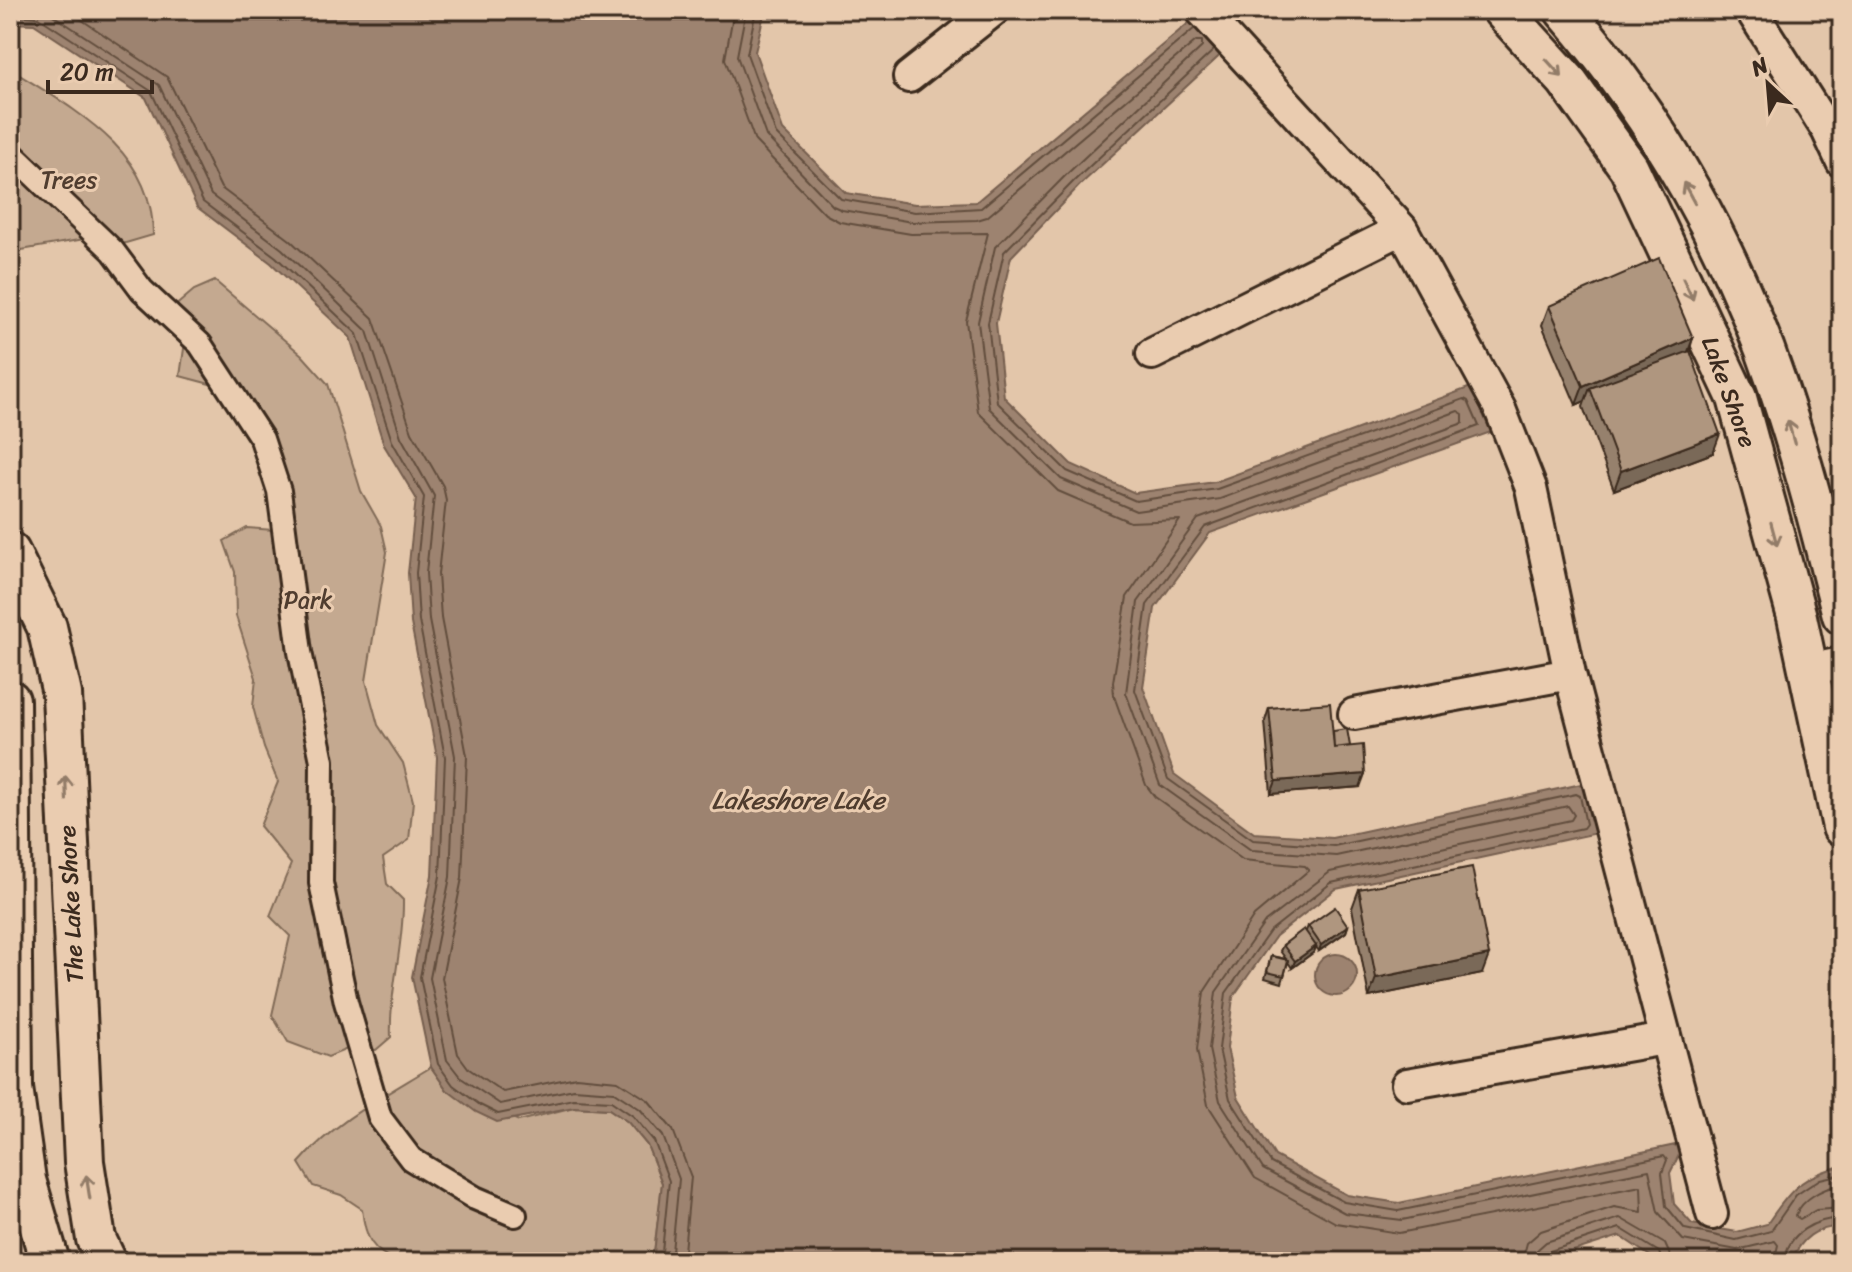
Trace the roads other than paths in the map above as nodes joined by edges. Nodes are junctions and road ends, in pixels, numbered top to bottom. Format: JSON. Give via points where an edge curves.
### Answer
{"nodes":[{"id":1,"x":994,"y":10,"type":"edge"},
{"id":2,"x":1201,"y":10,"type":"edge"},
{"id":3,"x":1502,"y":10,"type":"edge"},
{"id":4,"x":1564,"y":10,"type":"edge"},
{"id":5,"x":1751,"y":10,"type":"edge"},
{"id":6,"x":909,"y":77,"type":"dead end"},
{"id":7,"x":10,"y":152,"type":"edge"},
{"id":8,"x":1842,"y":162,"type":"edge"},
{"id":9,"x":1402,"y":229,"type":"junction"},
{"id":10,"x":1152,"y":354,"type":"dead end"},
{"id":11,"x":10,"y":552,"type":"edge"},
{"id":12,"x":1841,"y":610,"type":"edge"},
{"id":13,"x":1797,"y":617,"type":"junction"},
{"id":14,"x":1824,"y":667,"type":"edge"},
{"id":15,"x":1570,"y":674,"type":"junction"},
{"id":16,"x":10,"y":700,"type":"edge"},
{"id":17,"x":1354,"y":714,"type":"dead end"},
{"id":18,"x":1842,"y":827,"type":"edge"},
{"id":19,"x":69,"y":871,"type":"junction"},
{"id":20,"x":11,"y":873,"type":"edge"},
{"id":21,"x":1665,"y":1039,"type":"junction"},
{"id":22,"x":1407,"y":1084,"type":"dead end"},
{"id":23,"x":1712,"y":1214,"type":"dead end"},
{"id":24,"x":515,"y":1215,"type":"dead end"},
{"id":25,"x":50,"y":1262,"type":"edge"},
{"id":26,"x":107,"y":1262,"type":"edge"}],
"edges":[{"from":1,"to":6,"type":"street"},
{"from":2,"to":9,"type":"street"},
{"from":3,"to":13,"type":"street","name":"Lake Shore","one_way":true,"via":[[1566,80],[1629,168],[1687,285],[1737,398]]},
{"from":12,"to":4,"type":"street","name":"Lake Shore","one_way":true,"via":[[1778,386],[1730,270],[1664,144]]},
{"from":5,"to":8,"type":"street"},
{"from":7,"to":24,"type":"street","via":[[200,344],[262,439],[279,491],[300,652],[322,761],[321,883],[346,1002],[380,1118],[411,1159]]},
{"from":9,"to":10,"type":"street"},
{"from":9,"to":15,"type":"street","via":[[1500,409],[1531,488]]},
{"from":19,"to":11,"type":"street","name":"The Lake Shore","one_way":true,"via":[[62,694],[47,627]]},
{"from":12,"to":13,"type":"street"},
{"from":13,"to":14,"type":"street","name":"Lake Shore"},
{"from":14,"to":18,"type":"street","name":"Lake Shore"},
{"from":15,"to":17,"type":"street"},
{"from":15,"to":21,"type":"street"},
{"from":16,"to":20,"type":"street"},
{"from":19,"to":20,"type":"street"},
{"from":26,"to":19,"type":"street","name":"The Lake Shore","one_way":true,"via":[[96,1239],[84,1162]]},
{"from":20,"to":25,"type":"street","via":[[13,1088],[26,1180]]},
{"from":21,"to":22,"type":"street"},
{"from":21,"to":23,"type":"street"}]}
